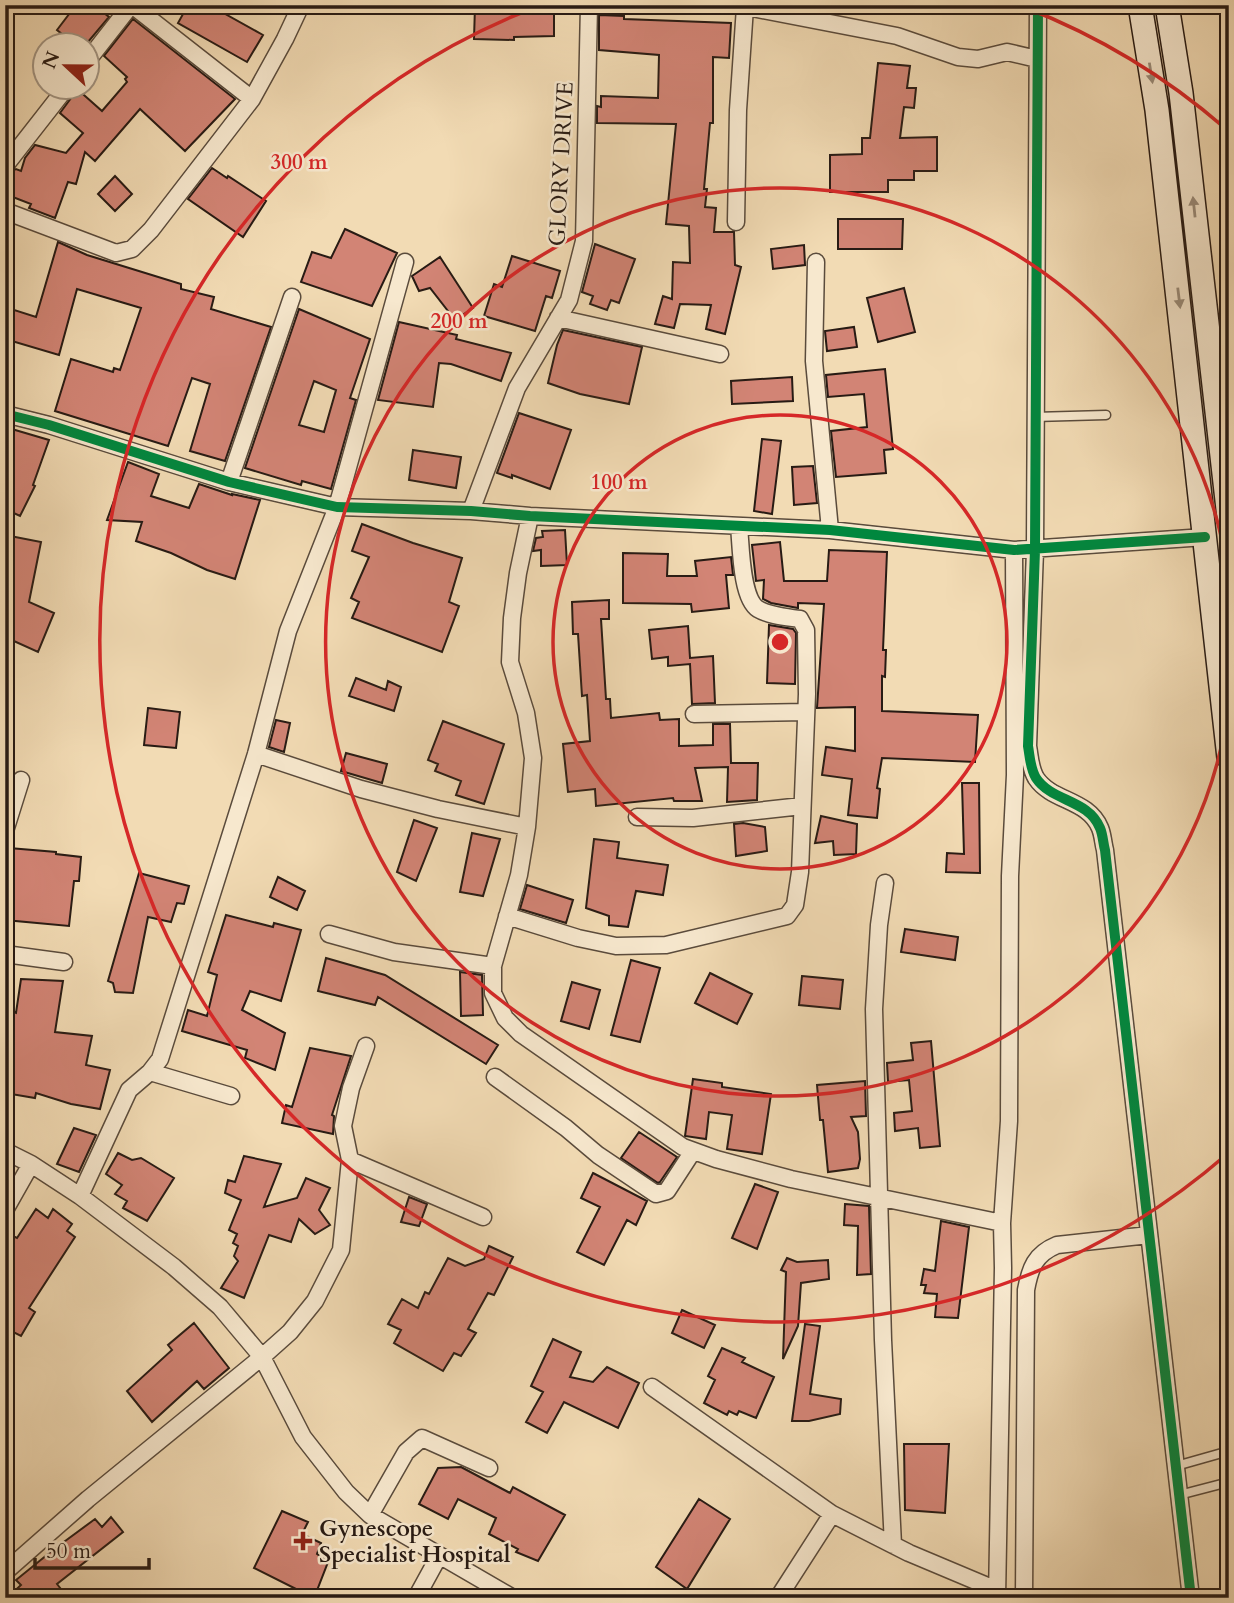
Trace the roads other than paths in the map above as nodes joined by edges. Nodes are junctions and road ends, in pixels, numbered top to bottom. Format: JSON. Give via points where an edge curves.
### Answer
{"nodes":[{"id":1,"x":132,"y":5,"type":"edge"},
{"id":2,"x":301,"y":5,"type":"edge"},
{"id":3,"x":590,"y":5,"type":"edge"},
{"id":4,"x":1038,"y":5,"type":"edge"},
{"id":5,"x":1140,"y":5,"type":"edge"},
{"id":6,"x":1167,"y":5,"type":"edge"},
{"id":7,"x":741,"y":6,"type":"edge"},
{"id":8,"x":102,"y":42,"type":"edge"},
{"id":9,"x":1037,"y":59,"type":"junction"},
{"id":10,"x":252,"y":99,"type":"junction"},
{"id":11,"x":55,"y":102,"type":"edge"},
{"id":12,"x":5,"y":166,"type":"edge"},
{"id":13,"x":5,"y":211,"type":"edge"},
{"id":14,"x":736,"y":222,"type":"dead end"},
{"id":15,"x":405,"y":262,"type":"dead end"},
{"id":16,"x":816,"y":262,"type":"dead end"},
{"id":17,"x":292,"y":297,"type":"dead end"},
{"id":18,"x":558,"y":318,"type":"junction"},
{"id":19,"x":720,"y":354,"type":"dead end"},
{"id":20,"x":5,"y":414,"type":"edge"},
{"id":21,"x":1106,"y":415,"type":"dead end"},
{"id":22,"x":1034,"y":417,"type":"junction"},
{"id":23,"x":229,"y":482,"type":"junction"},
{"id":24,"x":337,"y":508,"type":"junction"},
{"id":25,"x":471,"y":511,"type":"junction"},
{"id":26,"x":530,"y":516,"type":"junction"},
{"id":27,"x":1229,"y":518,"type":"edge"},
{"id":28,"x":739,"y":526,"type":"junction"},
{"id":29,"x":830,"y":530,"type":"junction"},
{"id":30,"x":1205,"y":537,"type":"junction"},
{"id":31,"x":1014,"y":550,"type":"junction"},
{"id":32,"x":1034,"y":550,"type":"junction"},
{"id":33,"x":806,"y":712,"type":"junction"},
{"id":34,"x":694,"y":714,"type":"dead end"},
{"id":35,"x":256,"y":754,"type":"junction"},
{"id":36,"x":1229,"y":758,"type":"edge"},
{"id":37,"x":20,"y":780,"type":"dead end"},
{"id":38,"x":802,"y":806,"type":"junction"},
{"id":39,"x":638,"y":817,"type":"dead end"},
{"id":40,"x":6,"y":826,"type":"edge"},
{"id":41,"x":527,"y":827,"type":"junction"},
{"id":42,"x":885,"y":883,"type":"dead end"},
{"id":43,"x":507,"y":916,"type":"junction"},
{"id":44,"x":329,"y":934,"type":"dead end"},
{"id":45,"x":5,"y":954,"type":"edge"},
{"id":46,"x":64,"y":962,"type":"dead end"},
{"id":47,"x":494,"y":966,"type":"junction"},
{"id":48,"x":366,"y":1045,"type":"dead end"},
{"id":49,"x":150,"y":1072,"type":"junction"},
{"id":50,"x":495,"y":1077,"type":"dead end"},
{"id":51,"x":231,"y":1096,"type":"dead end"},
{"id":52,"x":5,"y":1151,"type":"edge"},
{"id":53,"x":693,"y":1151,"type":"junction"},
{"id":54,"x":350,"y":1160,"type":"junction"},
{"id":55,"x":31,"y":1164,"type":"junction"},
{"id":56,"x":80,"y":1196,"type":"junction"},
{"id":57,"x":881,"y":1196,"type":"junction"},
{"id":58,"x":5,"y":1210,"type":"edge"},
{"id":59,"x":483,"y":1217,"type":"dead end"},
{"id":60,"x":1002,"y":1223,"type":"junction"},
{"id":61,"x":1149,"y":1235,"type":"junction"},
{"id":62,"x":262,"y":1357,"type":"junction"},
{"id":63,"x":652,"y":1387,"type":"dead end"},
{"id":64,"x":1229,"y":1451,"type":"edge"},
{"id":65,"x":1176,"y":1466,"type":"junction"},
{"id":66,"x":489,"y":1468,"type":"dead end"},
{"id":67,"x":1229,"y":1482,"type":"edge"},
{"id":68,"x":1179,"y":1495,"type":"junction"},
{"id":69,"x":832,"y":1514,"type":"junction"},
{"id":70,"x":370,"y":1515,"type":"junction"},
{"id":71,"x":893,"y":1545,"type":"junction"},
{"id":72,"x":439,"y":1556,"type":"junction"},
{"id":73,"x":5,"y":1572,"type":"edge"},
{"id":74,"x":997,"y":1594,"type":"edge"},
{"id":75,"x":416,"y":1598,"type":"edge"},
{"id":76,"x":513,"y":1598,"type":"edge"},
{"id":77,"x":778,"y":1598,"type":"edge"},
{"id":78,"x":1024,"y":1598,"type":"edge"},
{"id":79,"x":1191,"y":1598,"type":"edge"}],
"edges":[{"from":1,"to":8,"type":"street"},
{"from":1,"to":10,"type":"street"},
{"from":2,"to":10,"type":"street"},
{"from":3,"to":18,"type":"street","name":"GLORY DRIVE","via":[[584,241],[569,300]]},
{"from":4,"to":9,"type":"street"},
{"from":5,"to":30,"type":"main road","one_way":true,"via":[[1157,110]]},
{"from":27,"to":6,"type":"main road","one_way":true},
{"from":7,"to":9,"type":"street","via":[[897,36],[958,57],[978,59],[1007,52]]},
{"from":7,"to":14,"type":"street"},
{"from":9,"to":22,"type":"street"},
{"from":10,"to":13,"type":"street","via":[[132,249],[116,253]]},
{"from":11,"to":12,"type":"street"},
{"from":15,"to":24,"type":"street"},
{"from":16,"to":29,"type":"street","via":[[814,361]]},
{"from":17,"to":23,"type":"street"},
{"from":18,"to":19,"type":"street"},
{"from":18,"to":25,"type":"street","name":"GLORY DRIVE","via":[[517,388]]},
{"from":20,"to":23,"type":"street"},
{"from":21,"to":22,"type":"lane"},
{"from":22,"to":32,"type":"street"},
{"from":23,"to":24,"type":"street"},
{"from":24,"to":25,"type":"street"},
{"from":24,"to":35,"type":"street","via":[[288,631]]},
{"from":25,"to":26,"type":"street"},
{"from":26,"to":28,"type":"street"},
{"from":26,"to":41,"type":"street","via":[[518,573],[510,662],[534,758]]},
{"from":28,"to":29,"type":"street"},
{"from":28,"to":33,"type":"street","via":[[747,594],[756,608],[800,619],[806,631]]},
{"from":29,"to":31,"type":"street"},
{"from":30,"to":32,"type":"street"},
{"from":30,"to":36,"type":"main road"},
{"from":31,"to":32,"type":"street"},
{"from":31,"to":60,"type":"street","via":[[1016,775],[1010,876],[1009,1121]]},
{"from":32,"to":61,"type":"street","via":[[1031,766],[1037,780],[1091,814],[1100,828]]},
{"from":33,"to":34,"type":"street"},
{"from":33,"to":38,"type":"street"},
{"from":35,"to":41,"type":"street","via":[[361,789]]},
{"from":35,"to":49,"type":"street","via":[[160,1059]]},
{"from":37,"to":40,"type":"street"},
{"from":38,"to":39,"type":"street","via":[[693,818]]},
{"from":38,"to":43,"type":"street","via":[[800,872],[795,905],[787,916],[667,945],[616,946]]},
{"from":41,"to":43,"type":"street"},
{"from":42,"to":57,"type":"street","via":[[874,1009]]},
{"from":43,"to":47,"type":"street"},
{"from":44,"to":47,"type":"street","via":[[394,952]]},
{"from":45,"to":46,"type":"street"},
{"from":47,"to":53,"type":"street","via":[[493,993],[505,1018],[521,1034]]},
{"from":48,"to":54,"type":"street","via":[[344,1126]]},
{"from":49,"to":51,"type":"street"},
{"from":49,"to":56,"type":"street","via":[[129,1090]]},
{"from":50,"to":53,"type":"street","via":[[656,1194],[667,1191]]},
{"from":52,"to":55,"type":"street"},
{"from":53,"to":57,"type":"street","via":[[791,1179]]},
{"from":54,"to":59,"type":"street"},
{"from":54,"to":62,"type":"street","via":[[341,1250],[315,1301]]},
{"from":55,"to":56,"type":"street"},
{"from":55,"to":58,"type":"street"},
{"from":56,"to":62,"type":"street","via":[[220,1307]]},
{"from":57,"to":60,"type":"street"},
{"from":57,"to":71,"type":"street"},
{"from":60,"to":74,"type":"street"},
{"from":61,"to":65,"type":"street"},
{"from":61,"to":78,"type":"street","via":[[1057,1245],[1044,1250],[1029,1273]]},
{"from":62,"to":70,"type":"street","via":[[303,1437]]},
{"from":62,"to":73,"type":"street"},
{"from":63,"to":69,"type":"street"},
{"from":64,"to":65,"type":"lane"},
{"from":65,"to":68,"type":"street"},
{"from":66,"to":70,"type":"street","via":[[422,1438],[406,1452]]},
{"from":67,"to":68,"type":"lane"},
{"from":68,"to":79,"type":"street"},
{"from":69,"to":71,"type":"street"},
{"from":69,"to":77,"type":"street"},
{"from":70,"to":72,"type":"street"},
{"from":71,"to":74,"type":"street"},
{"from":72,"to":75,"type":"street"},
{"from":72,"to":76,"type":"street"}]}
